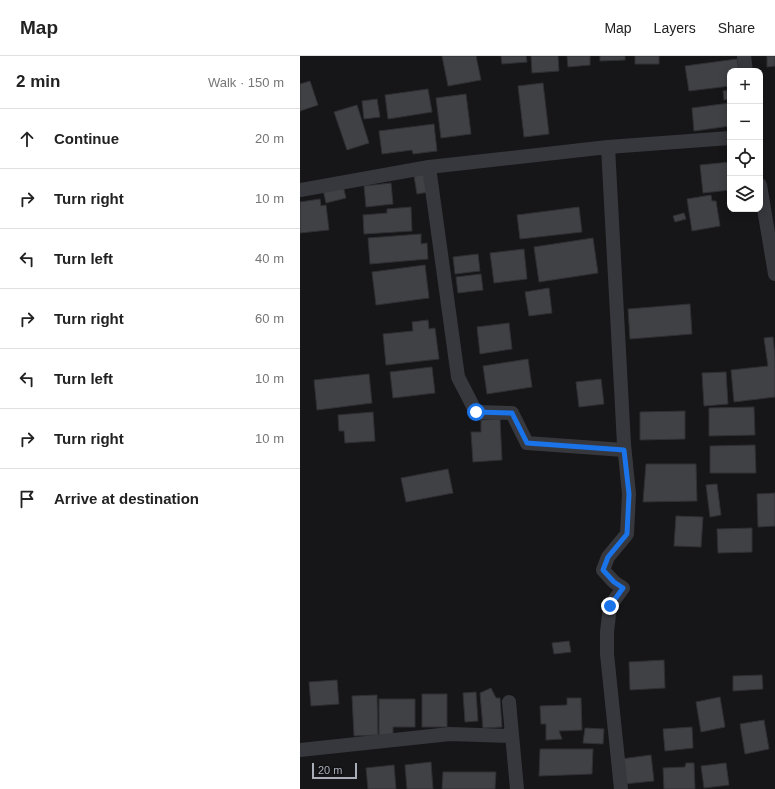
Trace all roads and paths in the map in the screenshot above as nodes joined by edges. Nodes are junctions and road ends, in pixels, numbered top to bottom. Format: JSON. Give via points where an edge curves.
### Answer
{"nodes":[{"id":1,"x":744,"y":56,"type":"edge"},
{"id":2,"x":746,"y":68,"type":"edge"},
{"id":3,"x":727,"y":138,"type":"edge"},
{"id":4,"x":608,"y":147,"type":"junction"},
{"id":5,"x":429,"y":167,"type":"junction"},
{"id":6,"x":300,"y":190,"type":"edge"},
{"id":7,"x":763,"y":202,"type":"edge"},
{"id":8,"x":775,"y":274,"type":"edge"},
{"id":9,"x":624,"y":450,"type":"junction"},
{"id":10,"x":509,"y":702,"type":"dead end"},
{"id":11,"x":512,"y":736,"type":"junction"},
{"id":12,"x":300,"y":750,"type":"edge"},
{"id":13,"x":516,"y":789,"type":"edge"},
{"id":14,"x":622,"y":789,"type":"edge"}],
"edges":[{"from":1,"to":2,"type":"street"},
{"from":3,"to":4,"type":"street"},
{"from":4,"to":5,"type":"street"},
{"from":4,"to":9,"type":"street"},
{"from":5,"to":6,"type":"street"},
{"from":5,"to":9,"type":"street","via":[[458,377],[476,412],[512,413],[527,443]]},
{"from":7,"to":8,"type":"street"},
{"from":9,"to":14,"type":"street","via":[[629,494],[627,534],[608,557],[603,570],[623,588],[610,606],[607,632],[607,654]]},
{"from":10,"to":11,"type":"street"},
{"from":11,"to":12,"type":"street","via":[[450,734]]},
{"from":11,"to":13,"type":"street"}]}
